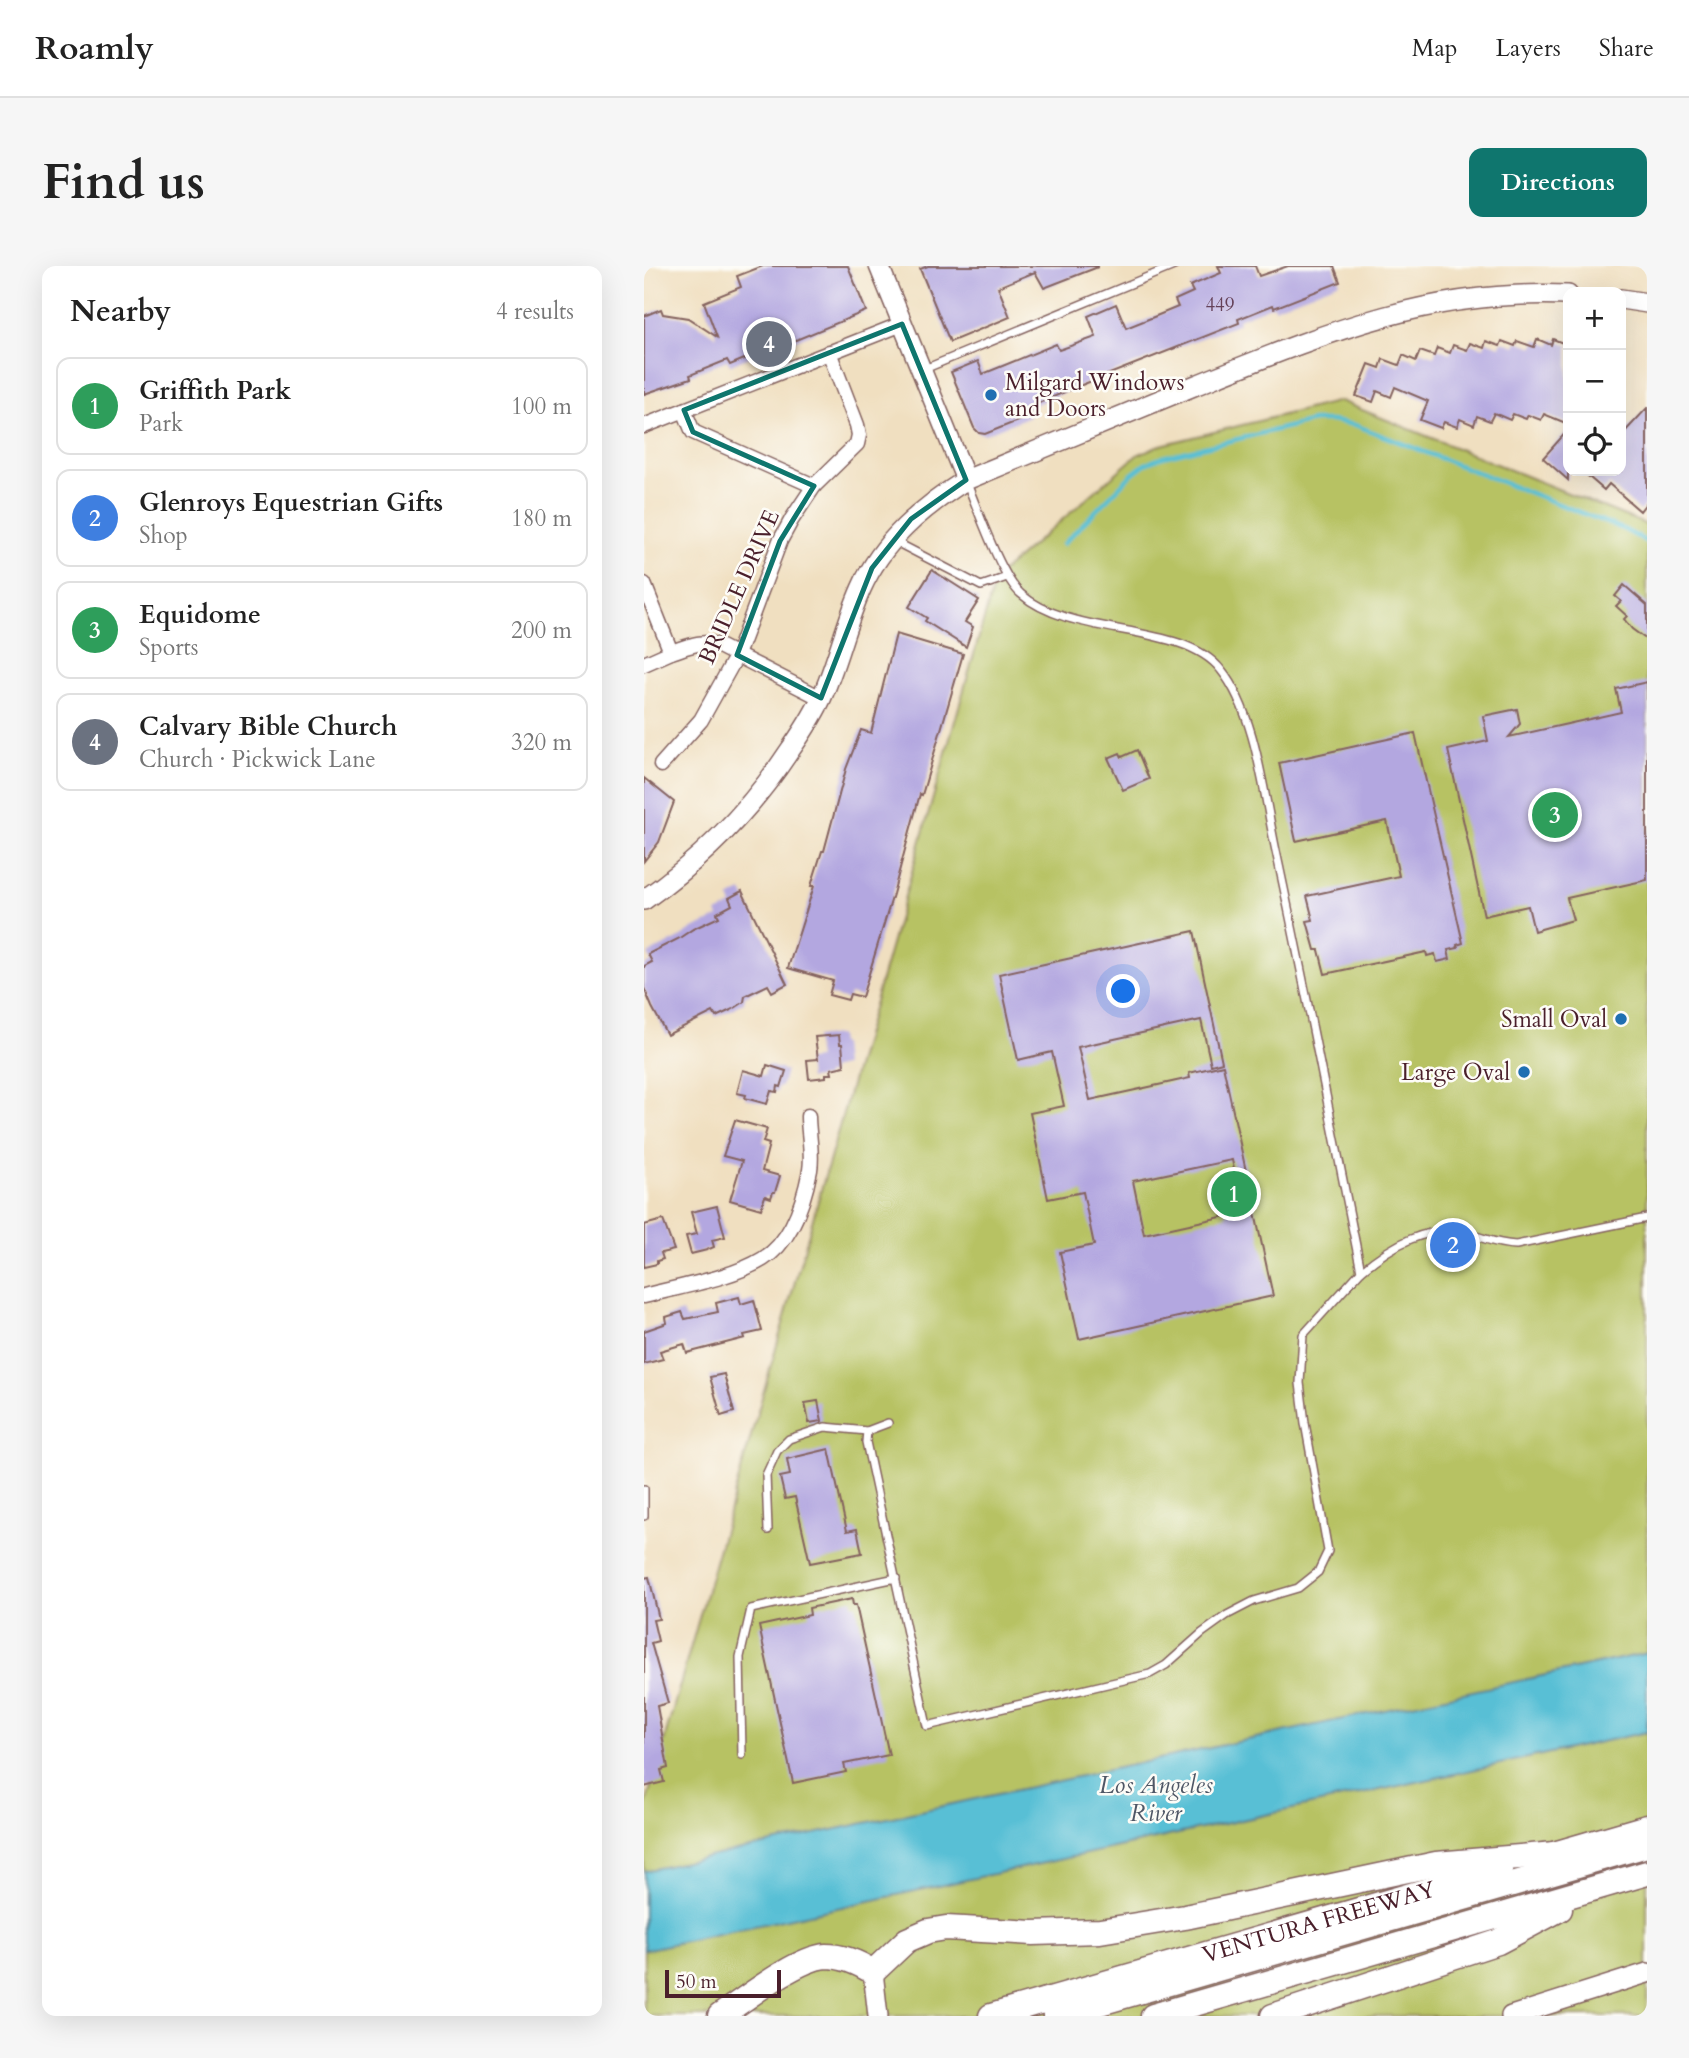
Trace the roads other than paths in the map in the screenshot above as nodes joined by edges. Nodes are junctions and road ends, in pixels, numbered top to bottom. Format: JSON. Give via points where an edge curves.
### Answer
{"nodes":[{"id":1,"x":879,"y":266,"type":"edge"},
{"id":2,"x":1174,"y":266,"type":"edge"},
{"id":3,"x":1563,"y":295,"type":"edge"},
{"id":4,"x":1626,"y":300,"type":"edge"},
{"id":5,"x":1647,"y":303,"type":"edge"},
{"id":6,"x":902,"y":324,"type":"junction"},
{"id":7,"x":829,"y":352,"type":"junction"},
{"id":8,"x":921,"y":371,"type":"junction"},
{"id":9,"x":684,"y":410,"type":"junction"},
{"id":10,"x":644,"y":426,"type":"edge"},
{"id":11,"x":966,"y":480,"type":"junction"},
{"id":12,"x":814,"y":486,"type":"junction"},
{"id":13,"x":892,"y":540,"type":"junction"},
{"id":14,"x":1007,"y":577,"type":"junction"},
{"id":15,"x":644,"y":584,"type":"edge"},
{"id":16,"x":671,"y":652,"type":"junction"},
{"id":17,"x":737,"y":656,"type":"junction"},
{"id":18,"x":644,"y":664,"type":"edge"},
{"id":19,"x":821,"y":698,"type":"junction"},
{"id":20,"x":662,"y":765,"type":"dead end"},
{"id":21,"x":644,"y":900,"type":"edge"},
{"id":22,"x":808,"y":1116,"type":"dead end"},
{"id":23,"x":1647,"y":1218,"type":"edge"},
{"id":24,"x":1361,"y":1271,"type":"junction"},
{"id":25,"x":644,"y":1296,"type":"edge"},
{"id":26,"x":888,"y":1423,"type":"dead end"},
{"id":27,"x":867,"y":1431,"type":"junction"},
{"id":28,"x":644,"y":1489,"type":"edge"},
{"id":29,"x":644,"y":1516,"type":"edge"},
{"id":30,"x":768,"y":1530,"type":"dead end"},
{"id":31,"x":896,"y":1578,"type":"junction"},
{"id":32,"x":742,"y":1755,"type":"dead end"},
{"id":33,"x":1647,"y":1827,"type":"edge"},
{"id":34,"x":1647,"y":1845,"type":"edge"},
{"id":35,"x":1555,"y":1854,"type":"junction"},
{"id":36,"x":1647,"y":1856,"type":"edge"},
{"id":37,"x":1647,"y":1873,"type":"edge"},
{"id":38,"x":1606,"y":1885,"type":"junction"},
{"id":39,"x":873,"y":1972,"type":"junction"},
{"id":40,"x":1647,"y":1973,"type":"edge"},
{"id":41,"x":720,"y":2016,"type":"edge"},
{"id":42,"x":878,"y":2016,"type":"edge"},
{"id":43,"x":991,"y":2016,"type":"edge"},
{"id":44,"x":1055,"y":2016,"type":"edge"},
{"id":45,"x":1113,"y":2016,"type":"edge"},
{"id":46,"x":1153,"y":2016,"type":"edge"},
{"id":47,"x":1273,"y":2016,"type":"edge"},
{"id":48,"x":1511,"y":2016,"type":"edge"}],
"edges":[{"from":1,"to":6,"type":"main road"},
{"from":2,"to":8,"type":"lane"},
{"from":3,"to":11,"type":"main road","via":[[1477,298],[1371,319]]},
{"from":4,"to":5,"type":"main road"},
{"from":6,"to":7,"type":"street"},
{"from":6,"to":8,"type":"main road"},
{"from":7,"to":9,"type":"street"},
{"from":7,"to":12,"type":"street","name":"BRIDLE DRIVE","via":[[859,435],[857,444]]},
{"from":8,"to":11,"type":"main road"},
{"from":9,"to":10,"type":"street"},
{"from":9,"to":12,"type":"street","via":[[693,432]]},
{"from":11,"to":13,"type":"main road","via":[[912,519]]},
{"from":11,"to":14,"type":"lane"},
{"from":12,"to":17,"type":"street","name":"BRIDLE DRIVE","via":[[780,541]]},
{"from":13,"to":14,"type":"lane","via":[[981,586]]},
{"from":13,"to":19,"type":"main road","via":[[861,588]]},
{"from":14,"to":24,"type":"lane","via":[[1027,599],[1068,619],[1190,647],[1219,667],[1237,695],[1251,736]]},
{"from":15,"to":16,"type":"street"},
{"from":16,"to":17,"type":"street","via":[[707,642]]},
{"from":16,"to":18,"type":"street"},
{"from":17,"to":19,"type":"street"},
{"from":17,"to":20,"type":"street","name":"BRIDLE DRIVE","via":[[701,720]]},
{"from":19,"to":21,"type":"main road","via":[[747,810],[706,852]]},
{"from":22,"to":25,"type":"street","via":[[810,1168],[785,1238],[766,1258],[743,1269]]},
{"from":23,"to":24,"type":"lane","via":[[1516,1245],[1496,1244],[1451,1230],[1429,1233],[1387,1250]]},
{"from":24,"to":31,"type":"lane","via":[[1303,1335],[1303,1410],[1328,1551],[1318,1572],[1298,1588],[1227,1615],[1150,1674],[927,1726]]},
{"from":26,"to":27,"type":"lane"},
{"from":27,"to":30,"type":"lane","via":[[825,1427],[789,1439],[777,1451],[766,1475]]},
{"from":27,"to":31,"type":"lane"},
{"from":28,"to":29,"type":"lane"},
{"from":31,"to":32,"type":"lane","via":[[751,1609],[740,1657]]},
{"from":33,"to":35,"type":"highway","name":"VENTURA FREEWAY"},
{"from":34,"to":44,"type":"highway"},
{"from":35,"to":39,"type":"highway","via":[[1436,1864],[1100,1931],[928,1931],[907,1940]]},
{"from":35,"to":43,"type":"highway","name":"VENTURA FREEWAY"},
{"from":36,"to":45,"type":"highway","via":[[1120,2008]]},
{"from":37,"to":38,"type":"highway","name":"VENTURA FREEWAY"},
{"from":38,"to":46,"type":"highway","name":"VENTURA FREEWAY"},
{"from":38,"to":47,"type":"highway","via":[[1497,1942]]},
{"from":39,"to":41,"type":"highway","via":[[845,1958],[814,1958]]},
{"from":39,"to":42,"type":"main road"},
{"from":40,"to":48,"type":"main road"}]}
